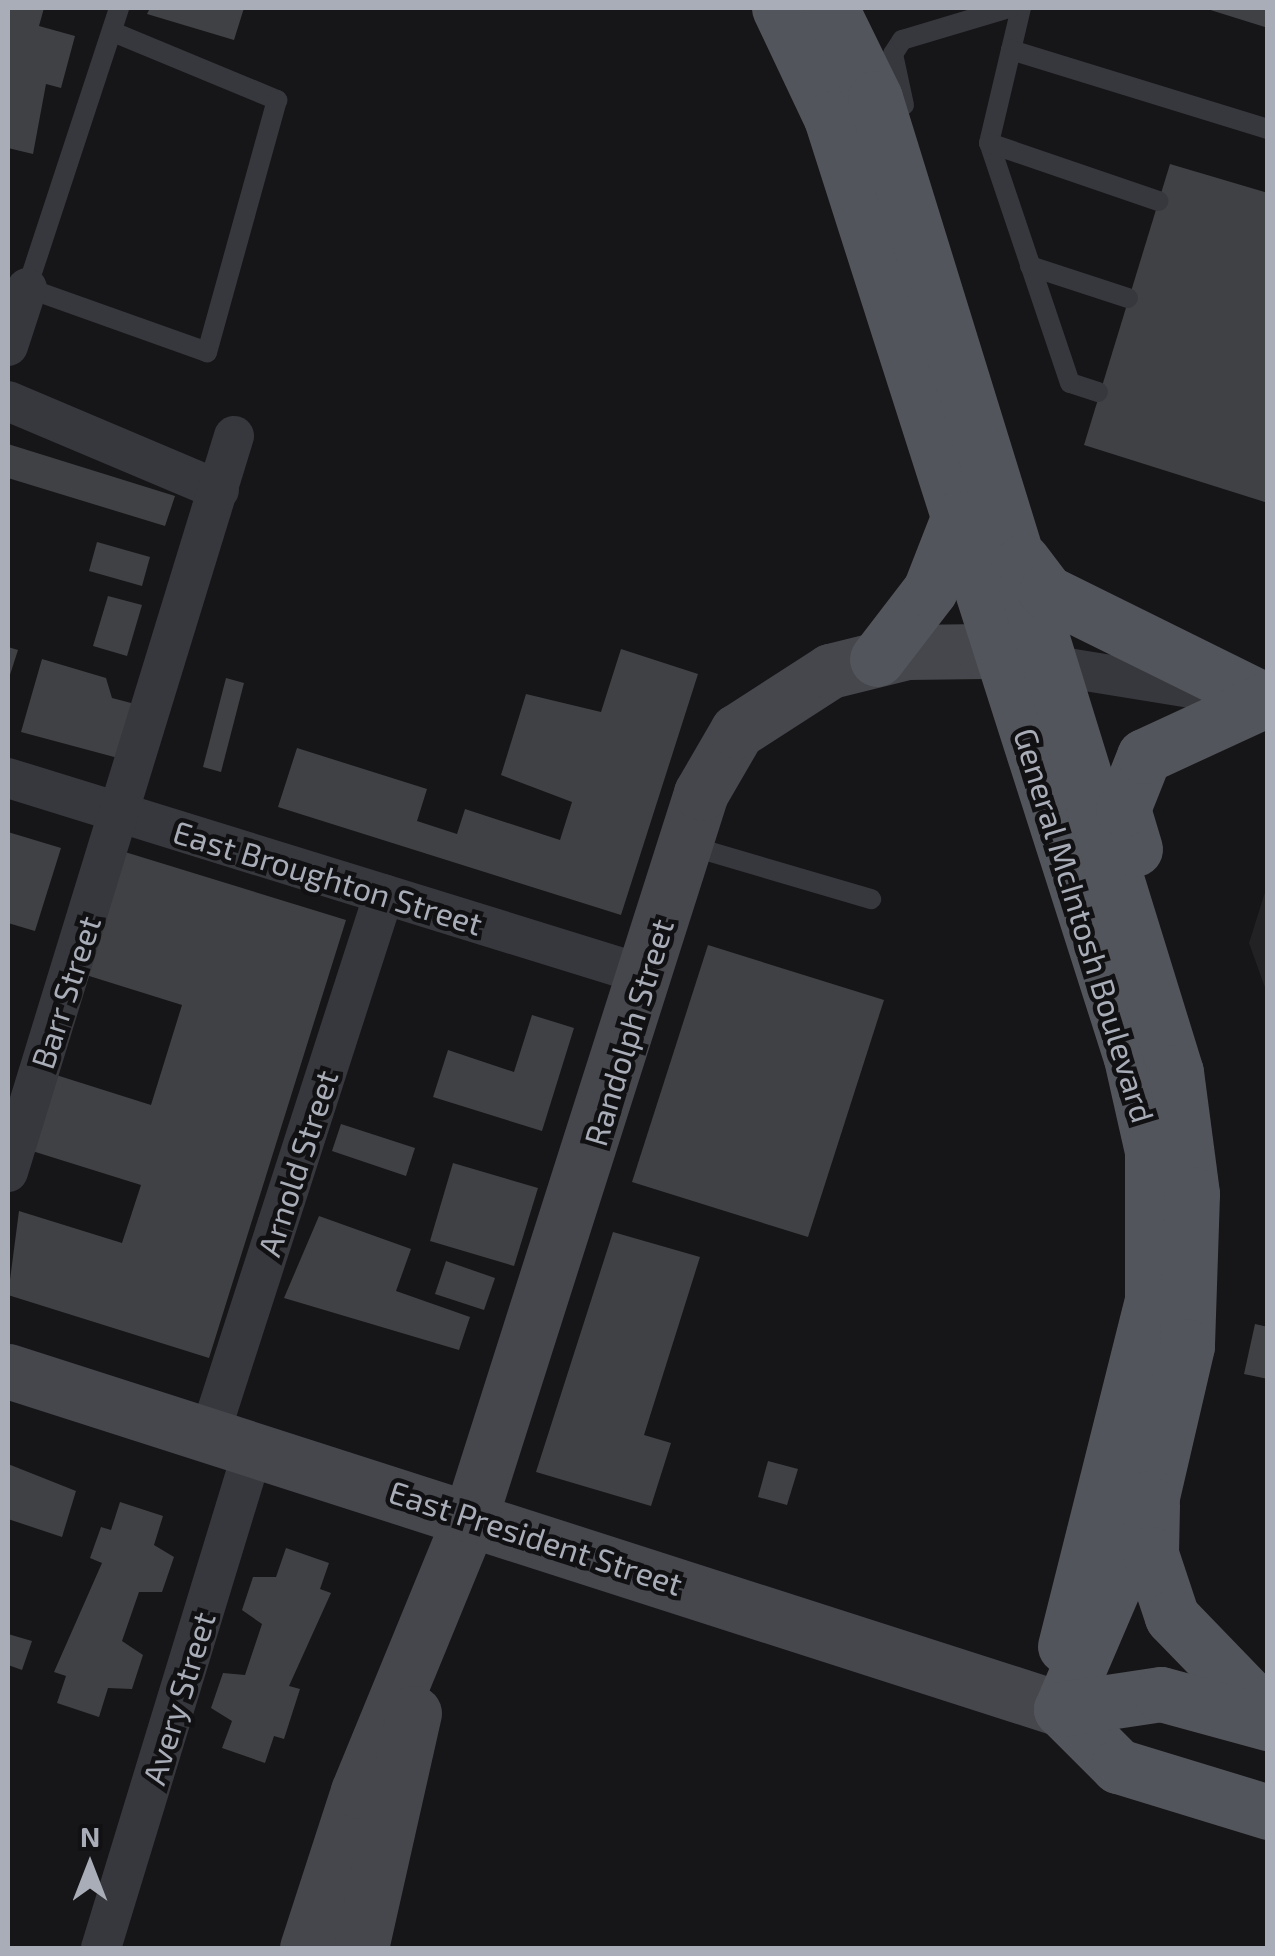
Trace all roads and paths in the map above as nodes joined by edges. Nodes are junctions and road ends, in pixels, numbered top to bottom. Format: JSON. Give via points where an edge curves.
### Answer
{"nodes":[{"id":1,"x":119,"y":8,"type":"edge"},
{"id":2,"x":779,"y":8,"type":"edge"},
{"id":3,"x":831,"y":8,"type":"edge"},
{"id":4,"x":1009,"y":8,"type":"edge"},
{"id":5,"x":1021,"y":8,"type":"edge"},
{"id":6,"x":113,"y":32,"type":"junction"},
{"id":7,"x":1010,"y":50,"type":"junction"},
{"id":8,"x":1268,"y":129,"type":"edge"},
{"id":9,"x":912,"y":131,"type":"dead end"},
{"id":10,"x":989,"y":143,"type":"junction"},
{"id":11,"x":1158,"y":201,"type":"dead end"},
{"id":12,"x":1030,"y":266,"type":"junction"},
{"id":13,"x":27,"y":288,"type":"junction"},
{"id":14,"x":1128,"y":298,"type":"dead end"},
{"id":15,"x":977,"y":341,"type":"dead end"},
{"id":16,"x":8,"y":346,"type":"edge"},
{"id":17,"x":1098,"y":392,"type":"dead end"},
{"id":18,"x":8,"y":401,"type":"edge"},
{"id":19,"x":979,"y":426,"type":"junction"},
{"id":20,"x":234,"y":436,"type":"dead end"},
{"id":21,"x":219,"y":490,"type":"junction"},
{"id":22,"x":958,"y":518,"type":"junction"},
{"id":23,"x":1021,"y":558,"type":"junction"},
{"id":24,"x":1002,"y":654,"type":"junction"},
{"id":25,"x":877,"y":659,"type":"junction"},
{"id":26,"x":1055,"y":666,"type":"junction"},
{"id":27,"x":1267,"y":698,"type":"edge"},
{"id":28,"x":8,"y":778,"type":"edge"},
{"id":29,"x":123,"y":813,"type":"junction"},
{"id":30,"x":685,"y":844,"type":"junction"},
{"id":31,"x":384,"y":894,"type":"junction"},
{"id":32,"x":871,"y":899,"type":"dead end"},
{"id":33,"x":648,"y":976,"type":"junction"},
{"id":34,"x":1176,"y":1072,"type":"junction"},
{"id":35,"x":8,"y":1172,"type":"edge"},
{"id":36,"x":8,"y":1371,"type":"edge"},
{"id":37,"x":232,"y":1440,"type":"junction"},
{"id":38,"x":1152,"y":1497,"type":"junction"},
{"id":39,"x":472,"y":1514,"type":"junction"},
{"id":40,"x":417,"y":1660,"type":"junction"},
{"id":41,"x":1061,"y":1709,"type":"junction"},
{"id":42,"x":1268,"y":1720,"type":"edge"},
{"id":43,"x":1268,"y":1812,"type":"edge"},
{"id":44,"x":101,"y":1948,"type":"edge"},
{"id":45,"x":308,"y":1948,"type":"edge"},
{"id":46,"x":361,"y":1948,"type":"edge"}],
"edges":[{"from":1,"to":6,"type":"lane"},
{"from":2,"to":22,"type":"main road","name":"General McIntosh Boulevard","via":[[831,118]]},
{"from":3,"to":19,"type":"main road","name":"General McIntosh Boulevard","via":[[875,98]]},
{"from":4,"to":9,"type":"lane","via":[[902,40],[895,74]]},
{"from":5,"to":7,"type":"lane"},
{"from":6,"to":13,"type":"lane"},
{"from":6,"to":13,"type":"lane","via":[[277,100],[207,352]]},
{"from":7,"to":8,"type":"lane"},
{"from":7,"to":10,"type":"lane"},
{"from":10,"to":11,"type":"lane"},
{"from":10,"to":12,"type":"lane"},
{"from":12,"to":14,"type":"lane"},
{"from":12,"to":17,"type":"lane","via":[[1070,383]]},
{"from":13,"to":16,"type":"street"},
{"from":15,"to":19,"type":"lane"},
{"from":18,"to":21,"type":"street"},
{"from":19,"to":23,"type":"main road","name":"General McIntosh Boulevard"},
{"from":20,"to":21,"type":"street","name":"Barr Street"},
{"from":21,"to":29,"type":"street","name":"Barr Street"},
{"from":22,"to":24,"type":"main road","name":"General McIntosh Boulevard"},
{"from":22,"to":25,"type":"main road","via":[[930,590]]},
{"from":23,"to":26,"type":"main road","name":"General McIntosh Boulevard"},
{"from":23,"to":27,"type":"main road","via":[[1046,592]]},
{"from":24,"to":25,"type":"street","name":"Randolph Street"},
{"from":24,"to":26,"type":"street","name":"Randolph Street"},
{"from":24,"to":41,"type":"main road","name":"General McIntosh Boulevard","via":[[1152,1151],[1152,1300],[1067,1614]]},
{"from":25,"to":30,"type":"street","name":"Randolph Street","via":[[830,670],[738,731]]},
{"from":26,"to":27,"type":"street"},
{"from":26,"to":34,"type":"main road","name":"General McIntosh Boulevard"},
{"from":27,"to":34,"type":"main road","via":[[1170,738],[1128,779],[1123,809],[1170,963]]},
{"from":28,"to":29,"type":"street","name":"East Broughton Street"},
{"from":29,"to":31,"type":"street","name":"East Broughton Street"},
{"from":29,"to":35,"type":"street","name":"Barr Street"},
{"from":30,"to":32,"type":"lane"},
{"from":30,"to":33,"type":"street","name":"Randolph Street"},
{"from":31,"to":33,"type":"street","name":"East Broughton Street"},
{"from":31,"to":37,"type":"street","name":"Arnold Street"},
{"from":33,"to":39,"type":"street","name":"Randolph Street"},
{"from":34,"to":38,"type":"main road","name":"General McIntosh Boulevard","via":[[1192,1194],[1187,1346]]},
{"from":36,"to":37,"type":"street","name":"East President Street"},
{"from":37,"to":39,"type":"street","name":"East President Street"},
{"from":37,"to":44,"type":"street","name":"Avery Street"},
{"from":38,"to":41,"type":"main road","name":"General McIntosh Boulevard"},
{"from":38,"to":42,"type":"main road","via":[[1151,1554],[1172,1617]]},
{"from":39,"to":40,"type":"street","name":"Randolph Street"},
{"from":39,"to":41,"type":"street","name":"East President Street"},
{"from":40,"to":45,"type":"street","name":"Randolph Street","via":[[358,1791]]},
{"from":40,"to":46,"type":"street","name":"Randolph Street","via":[[402,1794]]},
{"from":41,"to":42,"type":"main road","name":"East President Street","via":[[1161,1694]]},
{"from":41,"to":43,"type":"main road","name":"East President Street","via":[[1118,1766]]}]}
